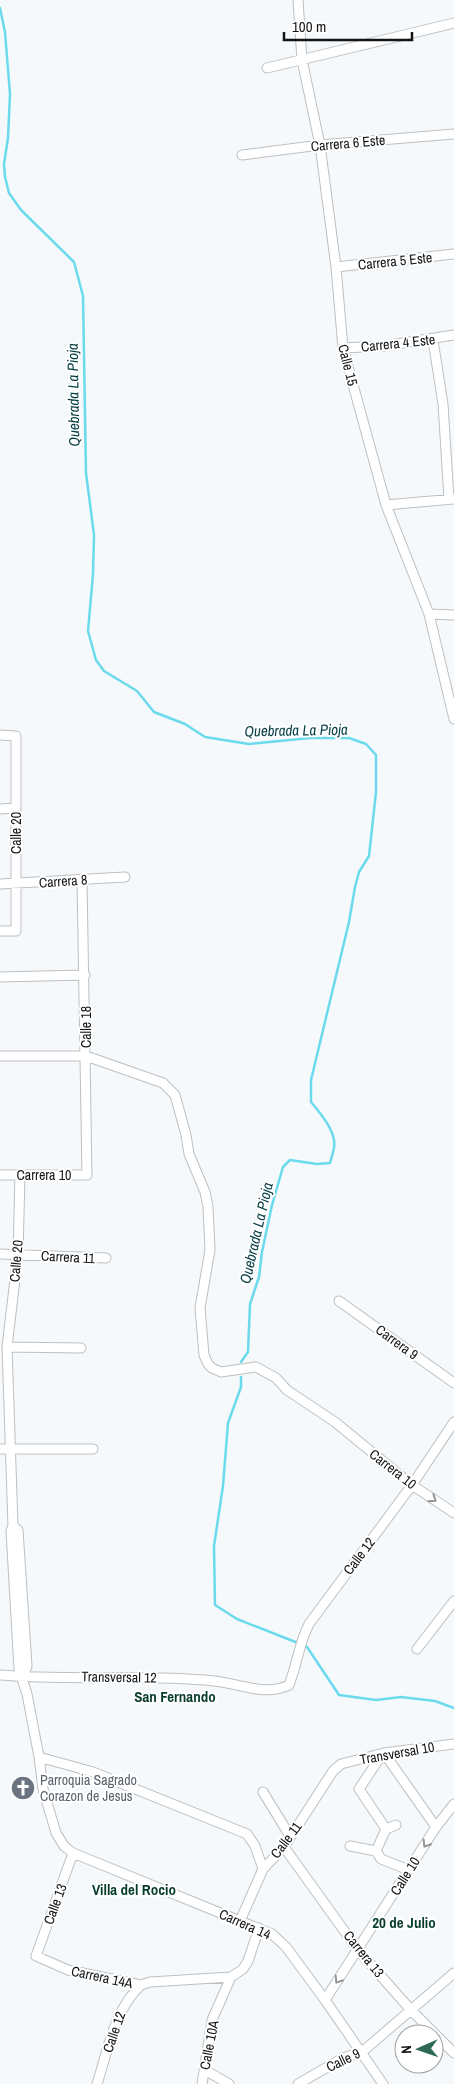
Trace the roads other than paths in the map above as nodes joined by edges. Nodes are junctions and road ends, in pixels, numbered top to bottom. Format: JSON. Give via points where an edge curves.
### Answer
{"nodes":[{"id":1,"x":298,"y":0,"type":"edge"},
{"id":2,"x":454,"y":23,"type":"edge"},
{"id":3,"x":302,"y":60,"type":"junction"},
{"id":4,"x":267,"y":68,"type":"dead end"},
{"id":5,"x":454,"y":134,"type":"edge"},
{"id":6,"x":320,"y":145,"type":"junction"},
{"id":7,"x":242,"y":155,"type":"dead end"},
{"id":8,"x":454,"y":254,"type":"edge"},
{"id":9,"x":336,"y":267,"type":"junction"},
{"id":10,"x":454,"y":335,"type":"edge"},
{"id":11,"x":433,"y":340,"type":"junction"},
{"id":12,"x":343,"y":348,"type":"junction"},
{"id":13,"x":452,"y":499,"type":"edge"},
{"id":14,"x":386,"y":505,"type":"junction"},
{"id":15,"x":428,"y":614,"type":"junction"},
{"id":16,"x":454,"y":615,"type":"edge"},
{"id":17,"x":454,"y":719,"type":"edge"},
{"id":18,"x":0,"y":736,"type":"edge"},
{"id":19,"x":0,"y":808,"type":"edge"},
{"id":20,"x":16,"y":808,"type":"junction"},
{"id":21,"x":126,"y":876,"type":"dead end"},
{"id":22,"x":82,"y":880,"type":"junction"},
{"id":23,"x":0,"y":884,"type":"edge"},
{"id":24,"x":16,"y":884,"type":"junction"},
{"id":25,"x":0,"y":930,"type":"edge"},
{"id":26,"x":86,"y":975,"type":"junction"},
{"id":27,"x":0,"y":977,"type":"edge"},
{"id":28,"x":0,"y":1056,"type":"edge"},
{"id":29,"x":86,"y":1056,"type":"junction"},
{"id":30,"x":0,"y":1175,"type":"edge"},
{"id":31,"x":20,"y":1175,"type":"junction"},
{"id":32,"x":88,"y":1175,"type":"joint"},
{"id":33,"x":0,"y":1254,"type":"edge"},
{"id":34,"x":18,"y":1254,"type":"junction"},
{"id":35,"x":106,"y":1258,"type":"dead end"},
{"id":36,"x":340,"y":1301,"type":"dead end"},
{"id":37,"x":7,"y":1347,"type":"junction"},
{"id":38,"x":81,"y":1348,"type":"dead end"},
{"id":39,"x":454,"y":1383,"type":"edge"},
{"id":40,"x":454,"y":1422,"type":"edge"},
{"id":41,"x":4,"y":1449,"type":"edge"},
{"id":42,"x":93,"y":1449,"type":"dead end"},
{"id":43,"x":412,"y":1485,"type":"junction"},
{"id":44,"x":454,"y":1513,"type":"edge"},
{"id":45,"x":454,"y":1600,"type":"edge"},
{"id":46,"x":417,"y":1649,"type":"dead end"},
{"id":47,"x":0,"y":1675,"type":"edge"},
{"id":48,"x":23,"y":1677,"type":"junction"},
{"id":49,"x":275,"y":1689,"type":"joint"},
{"id":50,"x":454,"y":1744,"type":"edge"},
{"id":51,"x":381,"y":1754,"type":"junction"},
{"id":52,"x":40,"y":1757,"type":"junction"},
{"id":53,"x":341,"y":1764,"type":"joint"},
{"id":54,"x":262,"y":1792,"type":"dead end"},
{"id":55,"x":454,"y":1804,"type":"edge"},
{"id":56,"x":396,"y":1825,"type":"dead end"},
{"id":57,"x":436,"y":1827,"type":"junction"},
{"id":58,"x":386,"y":1829,"type":"junction"},
{"id":59,"x":290,"y":1836,"type":"junction"},
{"id":60,"x":350,"y":1846,"type":"dead end"},
{"id":61,"x":284,"y":1847,"type":"junction"},
{"id":62,"x":376,"y":1851,"type":"junction"},
{"id":63,"x":73,"y":1853,"type":"junction"},
{"id":64,"x":263,"y":1869,"type":"junction"},
{"id":65,"x":409,"y":1870,"type":"junction"},
{"id":66,"x":240,"y":1920,"type":"junction"},
{"id":67,"x":259,"y":1928,"type":"junction"},
{"id":68,"x":358,"y":1950,"type":"junction"},
{"id":69,"x":36,"y":1956,"type":"joint"},
{"id":70,"x":454,"y":1973,"type":"edge"},
{"id":71,"x":231,"y":1977,"type":"junction"},
{"id":72,"x":141,"y":1985,"type":"junction"},
{"id":73,"x":326,"y":2000,"type":"junction"},
{"id":74,"x":410,"y":2009,"type":"junction"},
{"id":75,"x":362,"y":2052,"type":"junction"},
{"id":76,"x":454,"y":2053,"type":"edge"},
{"id":77,"x":205,"y":2070,"type":"junction"},
{"id":78,"x":303,"y":2083,"type":"edge"},
{"id":79,"x":98,"y":2084,"type":"edge"},
{"id":80,"x":202,"y":2084,"type":"edge"},
{"id":81,"x":229,"y":2084,"type":"edge"},
{"id":82,"x":383,"y":2084,"type":"edge"}],
"edges":[{"from":1,"to":3,"type":"street","name":"Calle 15"},
{"from":2,"to":3,"type":"street"},
{"from":3,"to":4,"type":"street"},
{"from":3,"to":6,"type":"street","name":"Calle 15"},
{"from":5,"to":6,"type":"street","name":"Carrera 6 Este"},
{"from":6,"to":7,"type":"street","name":"Carrera 6 Este"},
{"from":6,"to":9,"type":"street","name":"Calle 15"},
{"from":8,"to":9,"type":"street","name":"Carrera 5 Este"},
{"from":9,"to":12,"type":"street","name":"Calle 15"},
{"from":10,"to":11,"type":"street","name":"Carrera 4 Este"},
{"from":11,"to":12,"type":"street","name":"Carrera 4 Este"},
{"from":11,"to":13,"type":"street"},
{"from":12,"to":14,"type":"street","name":"Calle 15"},
{"from":13,"to":14,"type":"street"},
{"from":14,"to":15,"type":"street","name":"Calle 15"},
{"from":15,"to":16,"type":"street"},
{"from":15,"to":17,"type":"street","name":"Calle 15"},
{"from":18,"to":20,"type":"street","name":"Calle 20","via":[[16,736]]},
{"from":19,"to":20,"type":"street"},
{"from":20,"to":24,"type":"street","name":"Calle 20"},
{"from":21,"to":22,"type":"street","name":"Carrera 8"},
{"from":22,"to":24,"type":"street","name":"Carrera 8"},
{"from":22,"to":26,"type":"street","name":"Calle 18"},
{"from":23,"to":24,"type":"street","name":"Carrera 8"},
{"from":24,"to":25,"type":"street","name":"Calle 20","via":[[16,930]]},
{"from":26,"to":27,"type":"street"},
{"from":26,"to":29,"type":"street","name":"Calle 18"},
{"from":28,"to":29,"type":"street"},
{"from":29,"to":32,"type":"street","name":"Calle 18"},
{"from":29,"to":43,"type":"street","name":"Carrera 10","via":[[163,1083],[175,1095],[189,1154],[205,1192],[209,1214],[210,1250],[200,1308],[204,1355],[208,1364],[221,1372],[256,1367],[276,1378],[287,1390],[335,1422]]},
{"from":30,"to":31,"type":"street","name":"Carrera 10"},
{"from":31,"to":32,"type":"street","name":"Carrera 10"},
{"from":31,"to":34,"type":"street","name":"Calle 20"},
{"from":33,"to":34,"type":"street","name":"Carrera 11"},
{"from":34,"to":35,"type":"street","name":"Carrera 11"},
{"from":34,"to":37,"type":"street","name":"Calle 20"},
{"from":36,"to":39,"type":"street","name":"Carrera 9"},
{"from":37,"to":38,"type":"street"},
{"from":37,"to":41,"type":"street","name":"Calle 20"},
{"from":40,"to":43,"type":"street","name":"Calle 12"},
{"from":41,"to":42,"type":"street"},
{"from":41,"to":48,"type":"street","name":"Calle 20","via":[[13,1526],[19,1669]]},
{"from":43,"to":44,"type":"street","name":"Carrera 10","one_way":true},
{"from":43,"to":49,"type":"street","name":"Calle 12","via":[[309,1624],[302,1637],[289,1685]]},
{"from":45,"to":46,"type":"street"},
{"from":47,"to":48,"type":"street","name":"Transversal 12"},
{"from":48,"to":49,"type":"street","name":"Transversal 12","via":[[139,1677],[216,1681]]},
{"from":48,"to":52,"type":"street","name":"Calle 20"},
{"from":50,"to":51,"type":"street","name":"Transversal 10"},
{"from":51,"to":53,"type":"street","name":"Transversal 10"},
{"from":51,"to":57,"type":"street"},
{"from":51,"to":58,"type":"street","via":[[359,1789]]},
{"from":52,"to":63,"type":"street","name":"Calle 20","via":[[43,1789],[56,1833]]},
{"from":52,"to":64,"type":"street","via":[[94,1772],[247,1834]]},
{"from":53,"to":59,"type":"street","name":"Calle 11"},
{"from":54,"to":59,"type":"street"},
{"from":55,"to":57,"type":"street","name":"Calle 10"},
{"from":56,"to":58,"type":"street"},
{"from":57,"to":65,"type":"street","name":"Calle 10","one_way":true},
{"from":58,"to":62,"type":"street"},
{"from":59,"to":61,"type":"street","name":"Calle 11"},
{"from":60,"to":62,"type":"street"},
{"from":61,"to":64,"type":"street","name":"Calle 11"},
{"from":61,"to":68,"type":"street","name":"Carrera 13"},
{"from":62,"to":65,"type":"street","via":[[381,1859]]},
{"from":63,"to":66,"type":"street","name":"Carrera 14"},
{"from":63,"to":69,"type":"street","name":"Calle 13"},
{"from":64,"to":66,"type":"street","name":"Calle 11"},
{"from":65,"to":68,"type":"street","name":"Calle 10"},
{"from":66,"to":67,"type":"street","name":"Carrera 14"},
{"from":67,"to":71,"type":"street","name":"Calle 10A","via":[[243,1969]]},
{"from":67,"to":73,"type":"street","name":"Carrera 14","via":[[272,1934],[286,1947]]},
{"from":68,"to":73,"type":"street","name":"Calle 10","one_way":true},
{"from":68,"to":74,"type":"street","name":"Carrera 13"},
{"from":69,"to":72,"type":"street","name":"Carrera 14A","via":[[68,1970]]},
{"from":70,"to":74,"type":"street","name":"Calle 9"},
{"from":71,"to":72,"type":"street","name":"Carrera 14A"},
{"from":71,"to":77,"type":"street","name":"Calle 10A","via":[[212,2020]]},
{"from":72,"to":79,"type":"street","name":"Calle 12","via":[[124,2005],[117,2021]]},
{"from":73,"to":75,"type":"street","name":"Carrera 14"},
{"from":74,"to":75,"type":"street","name":"Calle 9"},
{"from":74,"to":76,"type":"street","name":"Carrera 13"},
{"from":75,"to":78,"type":"street","name":"Calle 9","via":[[343,2058]]},
{"from":75,"to":82,"type":"street","name":"Carrera 14"},
{"from":77,"to":80,"type":"street","name":"Calle 10A"},
{"from":77,"to":81,"type":"street"}]}
